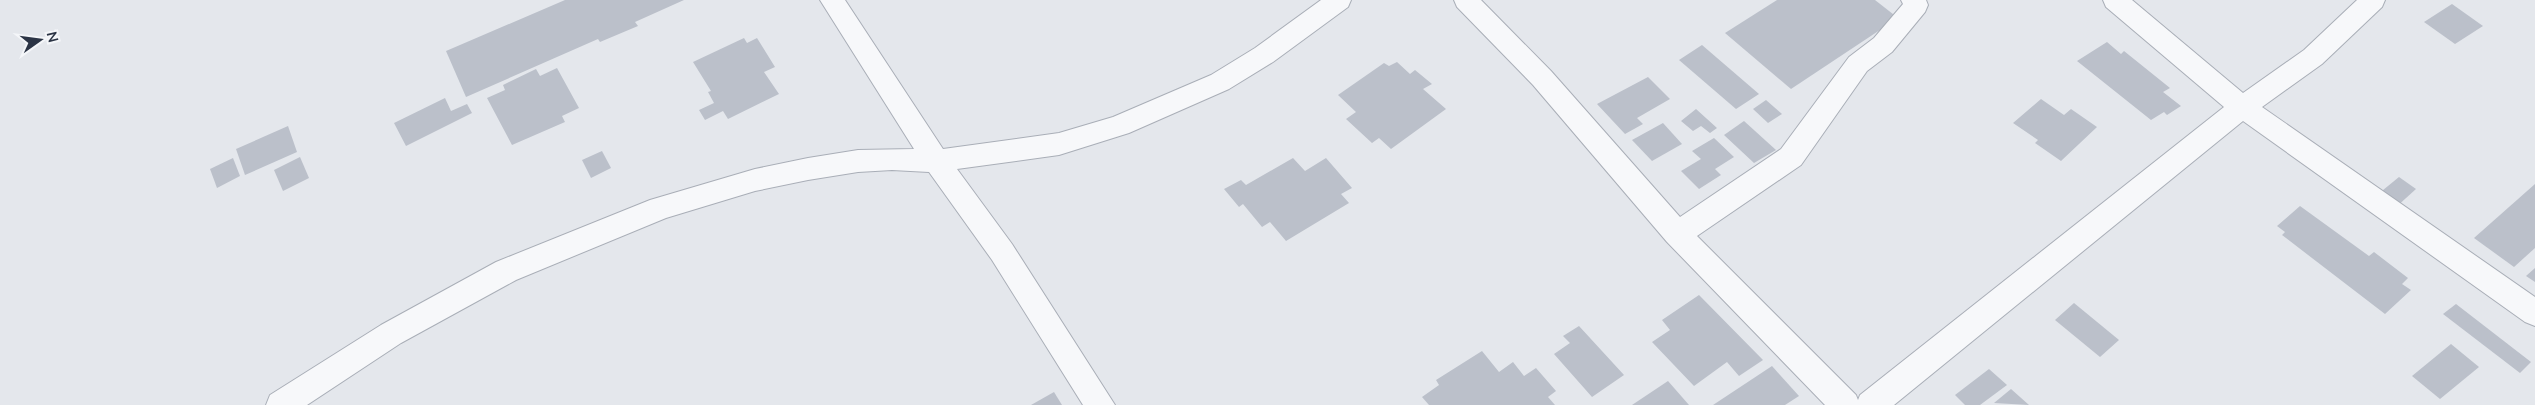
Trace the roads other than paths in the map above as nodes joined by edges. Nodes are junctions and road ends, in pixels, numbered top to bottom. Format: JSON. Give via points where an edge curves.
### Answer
{"nodes":[{"id":1,"x":832,"y":0,"type":"edge"},
{"id":2,"x":1339,"y":0,"type":"edge"},
{"id":3,"x":1466,"y":0,"type":"edge"},
{"id":4,"x":1914,"y":0,"type":"edge"},
{"id":5,"x":2114,"y":0,"type":"edge"},
{"id":6,"x":2373,"y":0,"type":"edge"},
{"id":7,"x":2242,"y":107,"type":"junction"},
{"id":8,"x":936,"y":161,"type":"junction"},
{"id":9,"x":1677,"y":234,"type":"junction"},
{"id":10,"x":2535,"y":313,"type":"edge"},
{"id":11,"x":281,"y":405,"type":"edge"},
{"id":12,"x":1100,"y":405,"type":"edge"},
{"id":13,"x":1845,"y":405,"type":"edge"},
{"id":14,"x":1871,"y":405,"type":"edge"}],
"edges":[{"from":1,"to":8,"type":"street"},
{"from":2,"to":8,"type":"street","via":[[1220,82],[1120,126],[1059,144]]},
{"from":3,"to":9,"type":"street","via":[[1542,78]]},
{"from":4,"to":9,"type":"street","via":[[1916,5],[1883,46],[1858,64],[1791,157]]},
{"from":5,"to":7,"type":"street"},
{"from":6,"to":7,"type":"street","via":[[2313,57]]},
{"from":7,"to":10,"type":"street"},
{"from":7,"to":14,"type":"street"},
{"from":8,"to":11,"type":"street","via":[[858,161],[808,169],[755,180],[660,208],[506,271],[391,334]]},
{"from":8,"to":12,"type":"street","via":[[1002,252]]},
{"from":9,"to":13,"type":"street"}]}
